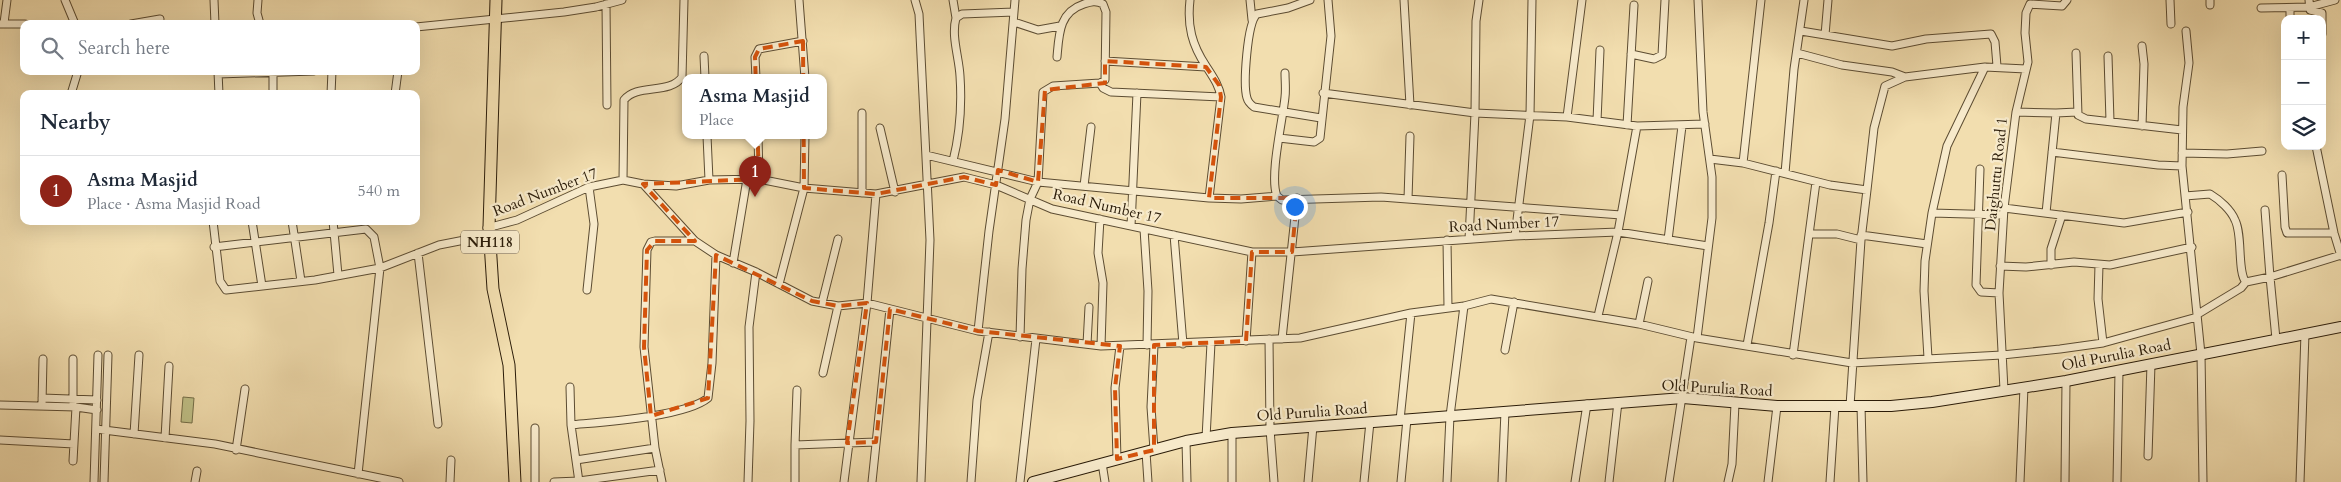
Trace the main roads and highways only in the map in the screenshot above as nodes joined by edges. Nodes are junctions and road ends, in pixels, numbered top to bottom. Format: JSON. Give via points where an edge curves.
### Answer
{"nodes":[{"id":1,"x":490,"y":0,"type":"edge"},
{"id":2,"x":496,"y":0,"type":"edge"},
{"id":3,"x":492,"y":19,"type":"junction"},
{"id":4,"x":486,"y":231,"type":"junction"},
{"id":5,"x":2341,"y":327,"type":"edge"},
{"id":6,"x":1063,"y":478,"type":"edge"},
{"id":7,"x":509,"y":482,"type":"edge"},
{"id":8,"x":514,"y":482,"type":"edge"},
{"id":9,"x":1032,"y":482,"type":"edge"}],
"edges":[{"from":1,"to":3,"type":"highway","number":"NH118"},
{"from":2,"to":3,"type":"highway","number":"NH118"},
{"from":3,"to":4,"type":"highway","number":"NH118"},
{"from":4,"to":7,"type":"highway","number":"NH118","via":[[487,291],[503,361]]},
{"from":4,"to":8,"type":"highway","number":"NH118","via":[[493,289],[509,365]]},
{"from":5,"to":6,"type":"main road","name":"Old Purulia Road","via":[[2066,381],[1932,402],[1777,406],[1683,398],[1232,433],[1117,459]]},
{"from":6,"to":9,"type":"main road","name":"Old Purulia Road"}]}
